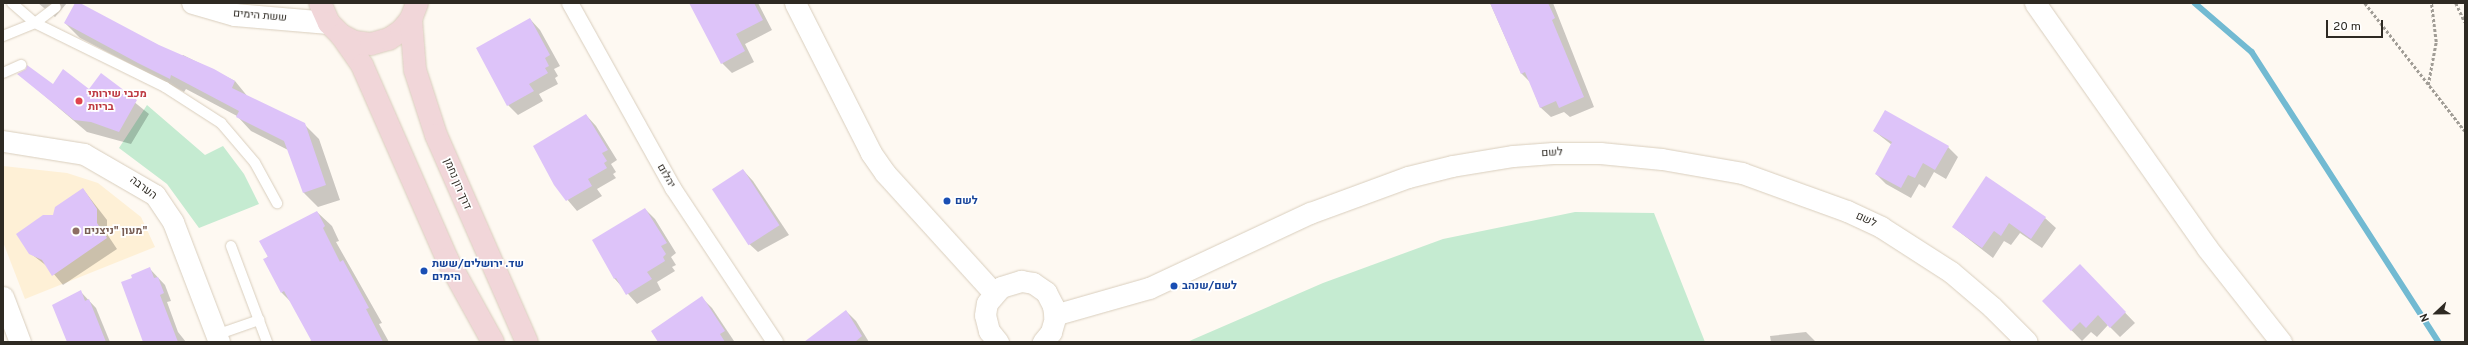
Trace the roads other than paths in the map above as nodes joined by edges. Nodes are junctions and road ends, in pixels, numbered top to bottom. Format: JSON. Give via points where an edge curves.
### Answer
{"nodes":[{"id":1,"x":12,"y":3,"type":"edge"},
{"id":2,"x":193,"y":3,"type":"edge"},
{"id":3,"x":320,"y":3,"type":"edge"},
{"id":4,"x":570,"y":3,"type":"edge"},
{"id":5,"x":795,"y":3,"type":"edge"},
{"id":6,"x":2035,"y":3,"type":"edge"},
{"id":7,"x":56,"y":7,"type":"dead end"},
{"id":8,"x":414,"y":11,"type":"edge"},
{"id":9,"x":35,"y":23,"type":"junction"},
{"id":10,"x":335,"y":29,"type":"junction"},
{"id":11,"x":3,"y":36,"type":"edge"},
{"id":12,"x":21,"y":65,"type":"dead end"},
{"id":13,"x":3,"y":73,"type":"edge"},
{"id":14,"x":3,"y":141,"type":"edge"},
{"id":15,"x":277,"y":203,"type":"dead end"},
{"id":16,"x":231,"y":246,"type":"dead end"},
{"id":17,"x":994,"y":293,"type":"junction"},
{"id":18,"x":3,"y":297,"type":"edge"},
{"id":19,"x":1054,"y":315,"type":"junction"},
{"id":20,"x":259,"y":320,"type":"junction"},
{"id":21,"x":217,"y":339,"type":"edge"},
{"id":22,"x":20,"y":342,"type":"edge"},
{"id":23,"x":267,"y":342,"type":"edge"},
{"id":24,"x":493,"y":342,"type":"edge"},
{"id":25,"x":527,"y":342,"type":"edge"},
{"id":26,"x":775,"y":342,"type":"edge"},
{"id":27,"x":998,"y":342,"type":"edge"},
{"id":28,"x":1043,"y":342,"type":"edge"},
{"id":29,"x":2027,"y":342,"type":"edge"},
{"id":30,"x":2281,"y":342,"type":"edge"}],
"edges":[{"from":1,"to":9,"type":"lane"},
{"from":2,"to":10,"type":"street","name":"ששת הימים","via":[[235,15]]},
{"from":3,"to":10,"type":"main road"},
{"from":4,"to":26,"type":"street","name":"יהלום","via":[[672,188]]},
{"from":5,"to":17,"type":"street","via":[[871,153],[885,173]]},
{"from":6,"to":30,"type":"street","via":[[2207,248]]},
{"from":7,"to":9,"type":"lane"},
{"from":8,"to":10,"type":"main road","via":[[401,31],[389,40],[371,44],[355,42]]},
{"from":8,"to":25,"type":"main road","name":"דרך רון נחמן","via":[[415,70],[436,135]]},
{"from":9,"to":11,"type":"lane"},
{"from":9,"to":15,"type":"lane","via":[[164,87],[221,123],[255,163]]},
{"from":10,"to":24,"type":"main road","via":[[362,65],[447,259]]},
{"from":12,"to":13,"type":"lane"},
{"from":14,"to":21,"type":"street","name":"הערבה","via":[[84,154],[155,195],[176,228]]},
{"from":16,"to":20,"type":"lane"},
{"from":17,"to":19,"type":"street","via":[[1014,282],[1033,283],[1046,292],[1053,306]]},
{"from":17,"to":27,"type":"street","via":[[987,304],[985,315],[989,331]]},
{"from":18,"to":22,"type":"street"},
{"from":19,"to":28,"type":"street","via":[[1051,332]]},
{"from":19,"to":29,"type":"street","name":"לשם","via":[[1149,288],[1310,213],[1408,177],[1452,166],[1513,156],[1600,153],[1662,159],[1742,174],[1847,211],[1881,227],[1951,272],[1992,307]]},
{"from":20,"to":21,"type":"lane"},
{"from":20,"to":23,"type":"lane"}]}
